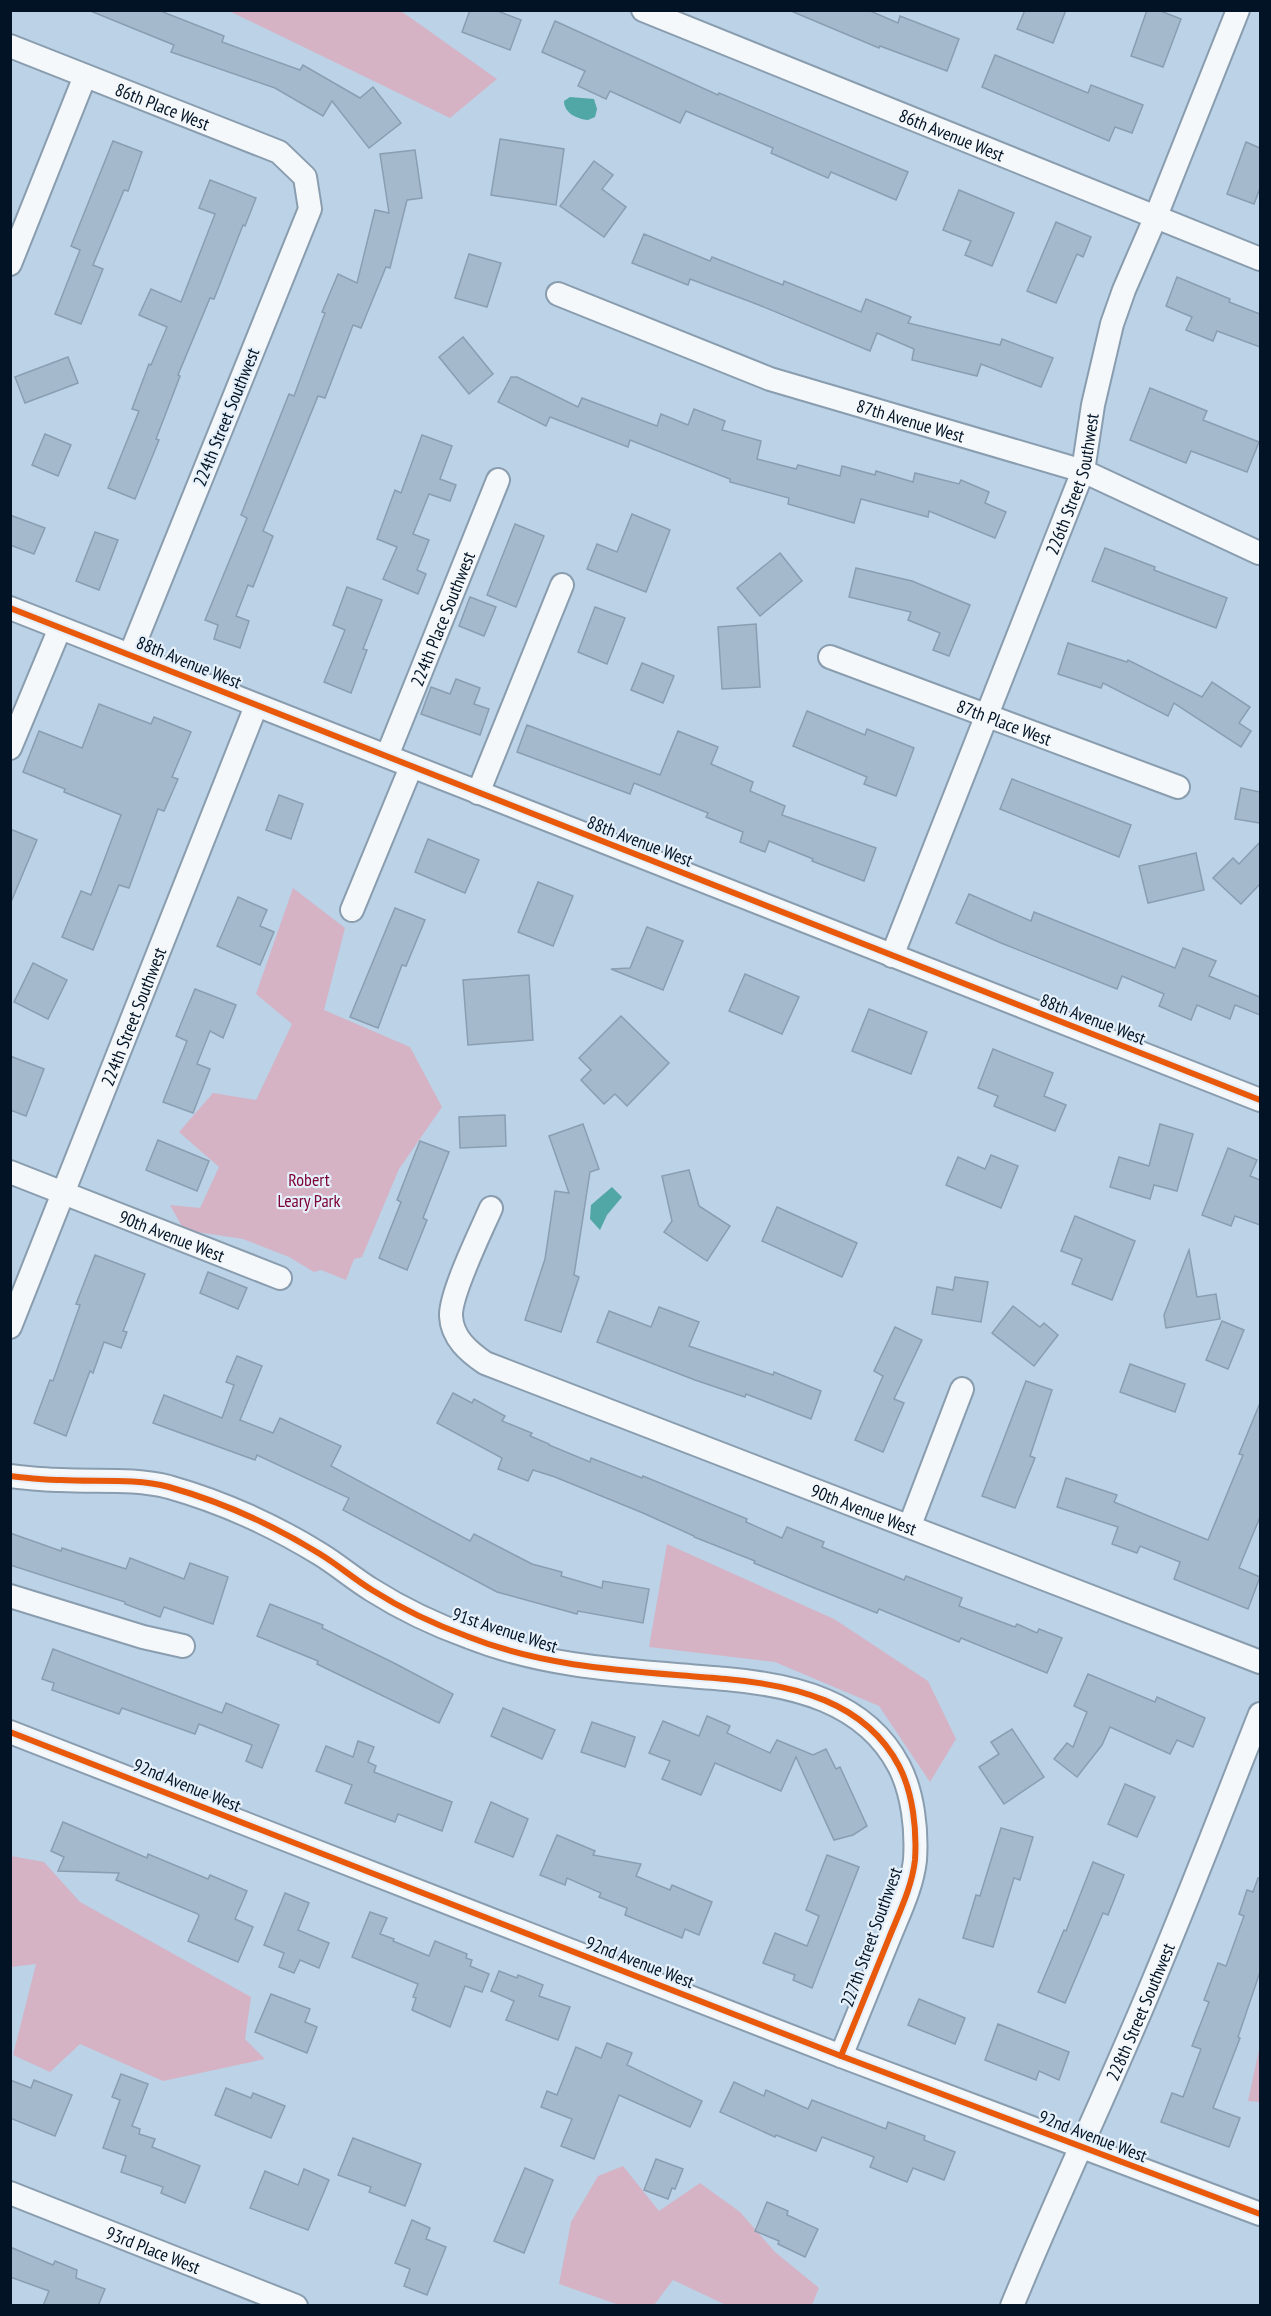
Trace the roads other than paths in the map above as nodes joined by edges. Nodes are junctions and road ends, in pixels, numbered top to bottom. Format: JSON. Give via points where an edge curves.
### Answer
{"nodes":[{"id":1,"x":643,"y":10,"type":"edge"},
{"id":2,"x":1238,"y":10,"type":"edge"},
{"id":3,"x":10,"y":46,"type":"edge"},
{"id":4,"x":85,"y":76,"type":"junction"},
{"id":5,"x":305,"y":177,"type":"joint"},
{"id":6,"x":1156,"y":216,"type":"junction"},
{"id":7,"x":1260,"y":259,"type":"edge"},
{"id":8,"x":10,"y":264,"type":"edge"},
{"id":9,"x":558,"y":294,"type":"dead end"},
{"id":10,"x":1083,"y":471,"type":"junction"},
{"id":11,"x":498,"y":480,"type":"dead end"},
{"id":12,"x":1259,"y":553,"type":"dead end"},
{"id":13,"x":562,"y":585,"type":"dead end"},
{"id":14,"x":10,"y":608,"type":"edge"},
{"id":15,"x":60,"y":628,"type":"junction"},
{"id":16,"x":130,"y":655,"type":"junction"},
{"id":17,"x":830,"y":657,"type":"dead end"},
{"id":18,"x":255,"y":705,"type":"junction"},
{"id":19,"x":987,"y":715,"type":"junction"},
{"id":20,"x":10,"y":748,"type":"edge"},
{"id":21,"x":387,"y":756,"type":"junction"},
{"id":22,"x":411,"y":767,"type":"junction"},
{"id":23,"x":1178,"y":786,"type":"dead end"},
{"id":24,"x":478,"y":793,"type":"junction"},
{"id":25,"x":352,"y":910,"type":"dead end"},
{"id":26,"x":892,"y":956,"type":"junction"},
{"id":27,"x":1260,"y":1100,"type":"edge"},
{"id":28,"x":10,"y":1172,"type":"edge"},
{"id":29,"x":63,"y":1193,"type":"junction"},
{"id":30,"x":491,"y":1208,"type":"dead end"},
{"id":31,"x":280,"y":1278,"type":"dead end"},
{"id":32,"x":10,"y":1327,"type":"edge"},
{"id":33,"x":963,"y":1389,"type":"dead end"},
{"id":34,"x":10,"y":1476,"type":"edge"},
{"id":35,"x":910,"y":1525,"type":"junction"},
{"id":36,"x":10,"y":1596,"type":"edge"},
{"id":37,"x":183,"y":1646,"type":"dead end"},
{"id":38,"x":1260,"y":1662,"type":"edge"},
{"id":39,"x":1260,"y":1714,"type":"edge"},
{"id":40,"x":10,"y":1732,"type":"edge"},
{"id":41,"x":914,"y":1824,"type":"joint"},
{"id":42,"x":841,"y":2056,"type":"junction"},
{"id":43,"x":1082,"y":2148,"type":"junction"},
{"id":44,"x":10,"y":2193,"type":"edge"},
{"id":45,"x":1260,"y":2214,"type":"edge"},
{"id":46,"x":1014,"y":2305,"type":"edge"},
{"id":47,"x":296,"y":2306,"type":"edge"}],
"edges":[{"from":1,"to":6,"type":"street","name":"86th Avenue West"},
{"from":2,"to":6,"type":"street","name":"226th Street Southwest"},
{"from":3,"to":4,"type":"street","name":"86th Place West"},
{"from":4,"to":5,"type":"street","name":"86th Place West","via":[[279,152]]},
{"from":4,"to":8,"type":"street"},
{"from":5,"to":16,"type":"street","name":"224th Street Southwest","via":[[310,209]]},
{"from":6,"to":7,"type":"street","name":"86th Avenue West"},
{"from":6,"to":10,"type":"street","name":"226th Street Southwest","via":[[1112,324]]},
{"from":9,"to":10,"type":"street","name":"87th Avenue West","via":[[770,379]]},
{"from":10,"to":12,"type":"street","name":"87th Avenue West"},
{"from":10,"to":19,"type":"street","name":"226th Street Southwest"},
{"from":11,"to":21,"type":"street","name":"224th Place Southwest"},
{"from":13,"to":24,"type":"street"},
{"from":14,"to":15,"type":"street","name":"88th Avenue West"},
{"from":15,"to":16,"type":"street","name":"88th Avenue West"},
{"from":15,"to":20,"type":"street"},
{"from":16,"to":18,"type":"street","name":"88th Avenue West"},
{"from":17,"to":19,"type":"street","name":"87th Place West"},
{"from":18,"to":21,"type":"street","name":"88th Avenue West"},
{"from":18,"to":29,"type":"street","name":"224th Street Southwest"},
{"from":19,"to":23,"type":"street","name":"87th Place West"},
{"from":19,"to":26,"type":"street","name":"226th Street Southwest"},
{"from":21,"to":22,"type":"street","name":"88th Avenue West"},
{"from":22,"to":24,"type":"street","name":"88th Avenue West"},
{"from":22,"to":25,"type":"street"},
{"from":24,"to":26,"type":"street","name":"88th Avenue West"},
{"from":26,"to":27,"type":"street","name":"88th Avenue West"},
{"from":28,"to":29,"type":"street"},
{"from":29,"to":31,"type":"street","name":"90th Avenue West"},
{"from":29,"to":32,"type":"street","name":"224th Street Southwest"},
{"from":30,"to":35,"type":"street","name":"90th Avenue West","via":[[452,1308],[453,1326],[468,1352],[496,1367]]},
{"from":33,"to":35,"type":"street"},
{"from":34,"to":41,"type":"street","name":"91st Avenue West","via":[[134,1481],[197,1496],[262,1521],[374,1591],[433,1622],[512,1652],[568,1665],[753,1681],[809,1692],[876,1733],[899,1767],[912,1803]]},
{"from":35,"to":38,"type":"street","name":"90th Avenue West"},
{"from":36,"to":37,"type":"street"},
{"from":39,"to":43,"type":"street","name":"228th Street Southwest"},
{"from":40,"to":42,"type":"street","name":"92nd Avenue West"},
{"from":41,"to":42,"type":"street","name":"227th Street Southwest","via":[[915,1860],[906,1897]]},
{"from":42,"to":43,"type":"street","name":"92nd Avenue West"},
{"from":43,"to":45,"type":"street","name":"92nd Avenue West"},
{"from":43,"to":46,"type":"street","name":"228th Street Southwest","via":[[1057,2198]]},
{"from":44,"to":47,"type":"street","name":"93rd Place West"}]}
